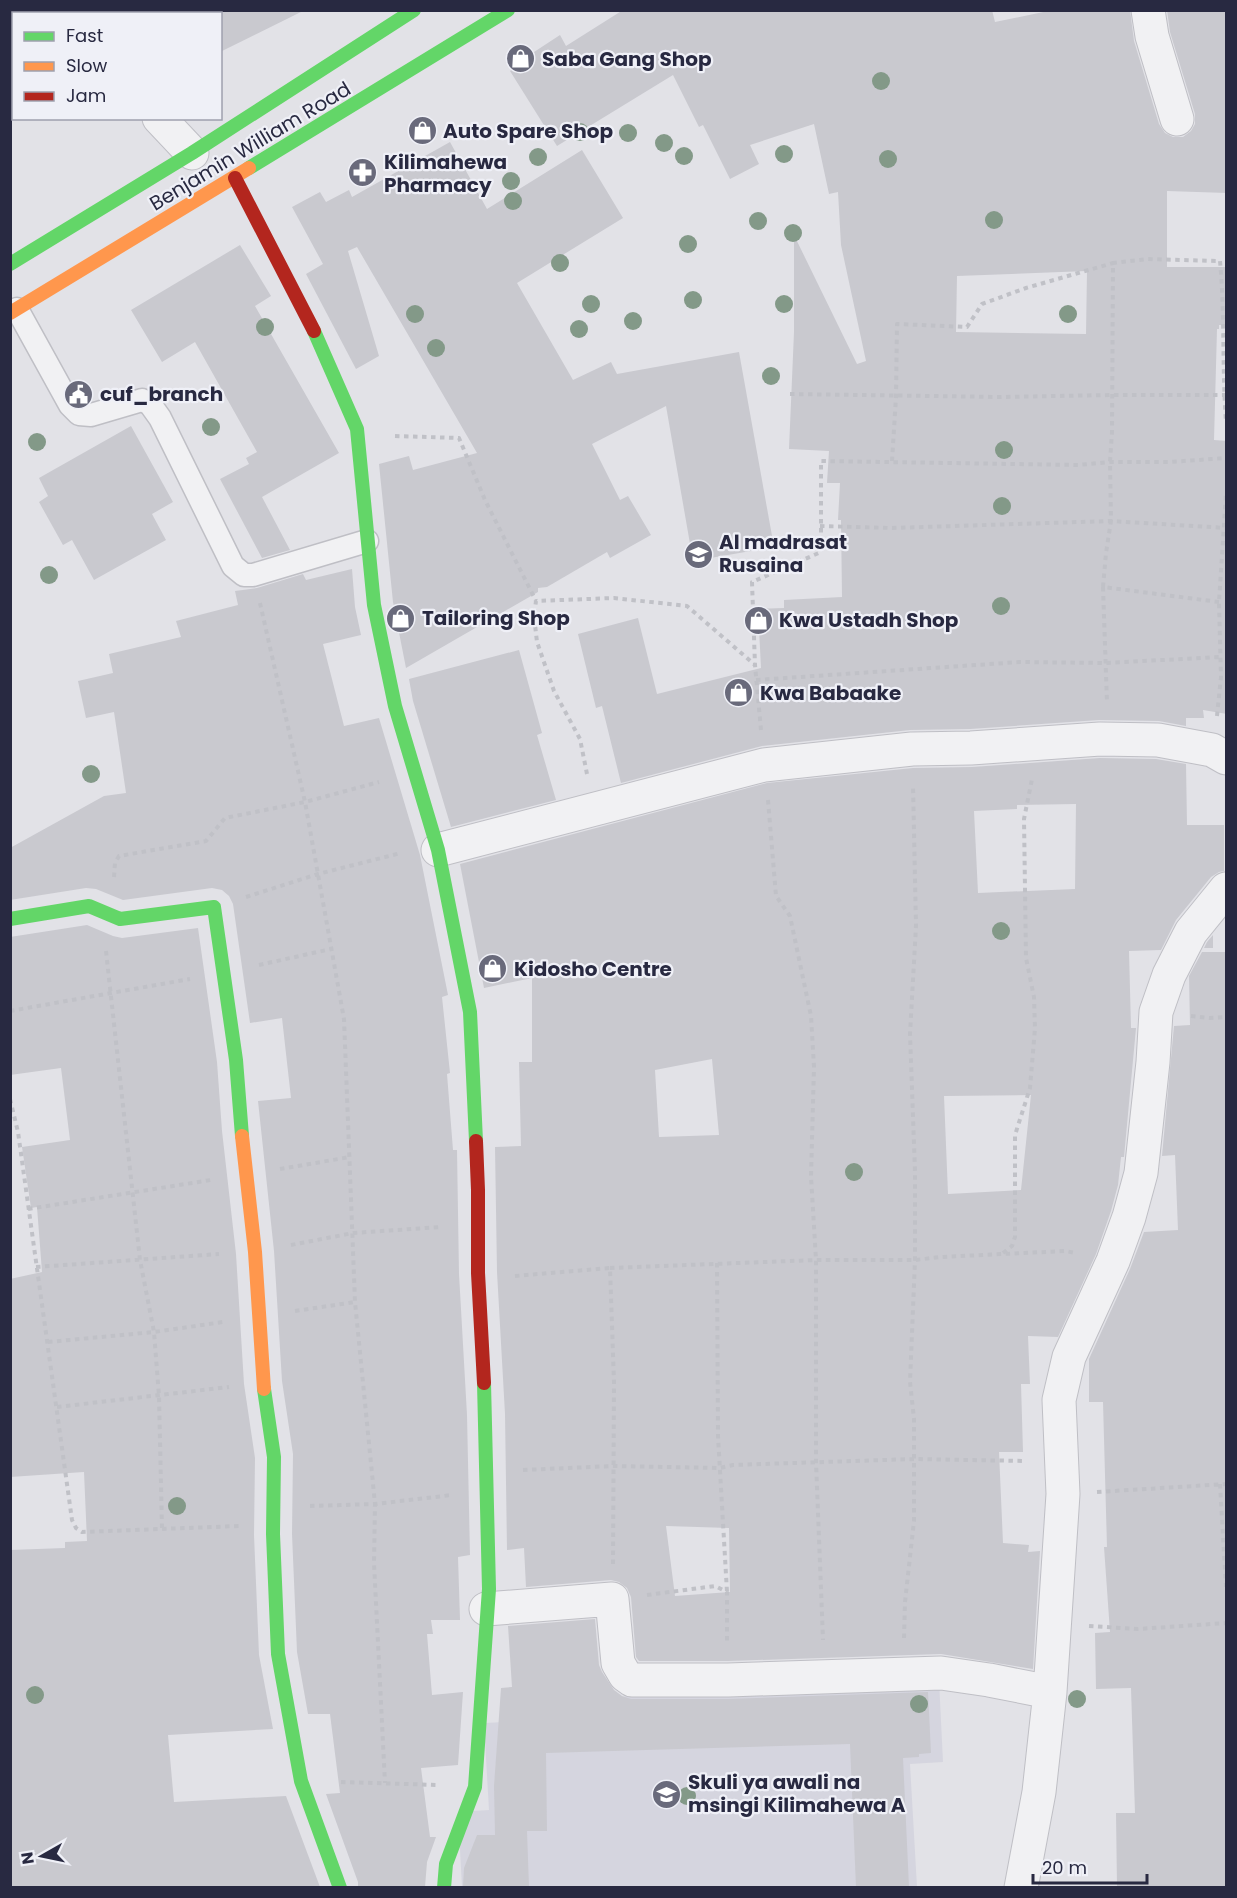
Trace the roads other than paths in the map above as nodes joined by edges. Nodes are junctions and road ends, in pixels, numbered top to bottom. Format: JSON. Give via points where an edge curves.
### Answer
{"nodes":[{"id":1,"x":414,"y":10,"type":"edge"},
{"id":2,"x":508,"y":10,"type":"edge"},
{"id":3,"x":1148,"y":10,"type":"edge"},
{"id":4,"x":1177,"y":119,"type":"dead end"},
{"id":5,"x":161,"y":120,"type":"edge"},
{"id":6,"x":192,"y":153,"type":"junction"},
{"id":7,"x":235,"y":178,"type":"junction"},
{"id":8,"x":10,"y":264,"type":"edge"},
{"id":9,"x":14,"y":311,"type":"edge"},
{"id":10,"x":367,"y":542,"type":"junction"},
{"id":11,"x":1219,"y":754,"type":"edge"},
{"id":12,"x":437,"y":847,"type":"junction"},
{"id":13,"x":1227,"y":889,"type":"edge"},
{"id":14,"x":10,"y":919,"type":"edge"},
{"id":15,"x":486,"y":1609,"type":"junction"},
{"id":16,"x":1050,"y":1692,"type":"junction"},
{"id":17,"x":340,"y":1887,"type":"edge"},
{"id":18,"x":444,"y":1887,"type":"edge"},
{"id":19,"x":1021,"y":1887,"type":"edge"}],
"edges":[{"from":1,"to":6,"type":"street","name":"Benjamin William Road"},
{"from":2,"to":7,"type":"street","name":"Benjamin William Road"},
{"from":3,"to":4,"type":"street"},
{"from":5,"to":6,"type":"street"},
{"from":6,"to":8,"type":"street","name":"Benjamin William Road"},
{"from":7,"to":9,"type":"street","name":"Benjamin William Road"},
{"from":7,"to":10,"type":"street","via":[[308,319],[357,429]]},
{"from":9,"to":10,"type":"lane","via":[[79,414],[92,415],[142,400],[150,404],[233,566],[244,575]]},
{"from":10,"to":12,"type":"street","via":[[376,616],[395,706]]},
{"from":11,"to":12,"type":"street","via":[[1158,740],[1108,740],[912,749],[764,765]]},
{"from":12,"to":15,"type":"street","via":[[470,1012],[486,1414]]},
{"from":13,"to":16,"type":"street","via":[[1191,932],[1155,1012],[1142,1173],[1113,1261],[1069,1357],[1059,1400],[1063,1494]]},
{"from":14,"to":17,"type":"street","via":[[96,909],[120,919],[214,907],[236,1060],[263,1383],[274,1457],[272,1525],[278,1654],[301,1781]]},
{"from":15,"to":16,"type":"street","via":[[612,1599],[618,1663],[632,1680],[951,1675]]},
{"from":15,"to":18,"type":"street","via":[[475,1787],[446,1864]]},
{"from":16,"to":19,"type":"street","via":[[1039,1792]]}]}
